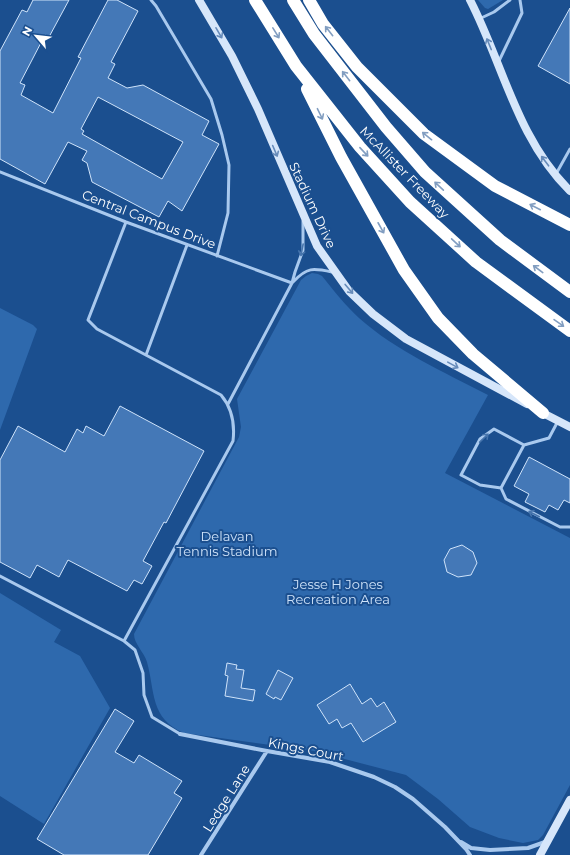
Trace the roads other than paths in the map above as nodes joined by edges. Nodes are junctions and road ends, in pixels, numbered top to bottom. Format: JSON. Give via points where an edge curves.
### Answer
{"nodes":[{"id":1,"x":151,"y":0,"type":"edge"},
{"id":2,"x":199,"y":0,"type":"edge"},
{"id":3,"x":255,"y":0,"type":"edge"},
{"id":4,"x":293,"y":0,"type":"edge"},
{"id":5,"x":308,"y":0,"type":"edge"},
{"id":6,"x":470,"y":0,"type":"edge"},
{"id":7,"x":510,"y":0,"type":"edge"},
{"id":8,"x":520,"y":0,"type":"edge"},
{"id":9,"x":479,"y":19,"type":"junction"},
{"id":10,"x":497,"y":65,"type":"junction"},
{"id":11,"x":296,"y":66,"type":"junction"},
{"id":12,"x":570,"y":149,"type":"edge"},
{"id":13,"x":0,"y":172,"type":"edge"},
{"id":14,"x":556,"y":175,"type":"junction"},
{"id":15,"x":569,"y":188,"type":"edge"},
{"id":16,"x":303,"y":215,"type":"junction"},
{"id":17,"x":126,"y":222,"type":"junction"},
{"id":18,"x":570,"y":225,"type":"edge"},
{"id":19,"x":187,"y":245,"type":"junction"},
{"id":20,"x":217,"y":256,"type":"junction"},
{"id":21,"x":336,"y":272,"type":"junction"},
{"id":22,"x":292,"y":284,"type":"junction"},
{"id":23,"x":570,"y":292,"type":"edge"},
{"id":24,"x":570,"y":331,"type":"edge"},
{"id":25,"x":146,"y":355,"type":"junction"},
{"id":26,"x":228,"y":404,"type":"junction"},
{"id":27,"x":543,"y":413,"type":"junction"},
{"id":28,"x":558,"y":421,"type":"junction"},
{"id":29,"x":570,"y":427,"type":"edge"},
{"id":30,"x":524,"y":445,"type":"junction"},
{"id":31,"x":501,"y":488,"type":"junction"},
{"id":32,"x":570,"y":527,"type":"edge"},
{"id":33,"x":0,"y":576,"type":"edge"},
{"id":34,"x":124,"y":641,"type":"junction"},
{"id":35,"x":180,"y":734,"type":"joint"},
{"id":36,"x":267,"y":751,"type":"junction"},
{"id":37,"x":570,"y":800,"type":"edge"},
{"id":38,"x":456,"y":838,"type":"junction"},
{"id":39,"x":548,"y":841,"type":"junction"},
{"id":40,"x":201,"y":855,"type":"edge"},
{"id":41,"x":470,"y":855,"type":"edge"},
{"id":42,"x":540,"y":855,"type":"edge"}],
"edges":[{"from":1,"to":20,"type":"lane","via":[[211,99],[222,135],[229,165],[228,213]]},
{"from":2,"to":16,"type":"main road","name":"Stadium Drive","one_way":true,"via":[[232,56],[258,109]]},
{"from":3,"to":11,"type":"highway","name":"McAllister Freeway","one_way":true},
{"from":23,"to":4,"type":"highway","name":"McAllister Freeway","one_way":true,"via":[[500,240],[425,172],[386,128],[314,34]]},
{"from":18,"to":5,"type":"highway","one_way":true,"via":[[495,186],[424,134],[357,67],[323,24]]},
{"from":6,"to":9,"type":"main road"},
{"from":7,"to":9,"type":"lane"},
{"from":8,"to":10,"type":"lane","via":[[522,13]]},
{"from":10,"to":9,"type":"main road","one_way":true},
{"from":14,"to":10,"type":"main road","one_way":true,"via":[[529,136]]},
{"from":11,"to":24,"type":"highway","name":"McAllister Freeway","one_way":true,"via":[[360,147],[410,202],[476,262]]},
{"from":11,"to":27,"type":"highway","one_way":true,"via":[[348,170],[404,270],[438,318],[473,354]]},
{"from":12,"to":14,"type":"lane"},
{"from":13,"to":17,"type":"lane","name":"Central Campus Drive"},
{"from":14,"to":15,"type":"main road"},
{"from":16,"to":21,"type":"main road","name":"Stadium Drive","via":[[317,246]]},
{"from":16,"to":22,"type":"lane","one_way":true,"via":[[303,250]]},
{"from":17,"to":19,"type":"lane","name":"Central Campus Drive"},
{"from":17,"to":25,"type":"lane","via":[[88,320],[97,329]]},
{"from":19,"to":20,"type":"lane","name":"Central Campus Drive"},
{"from":19,"to":25,"type":"lane"},
{"from":20,"to":22,"type":"lane","name":"Central Campus Drive"},
{"from":21,"to":22,"type":"lane","via":[[318,269],[302,272]]},
{"from":21,"to":27,"type":"main road","name":"Stadium Drive","one_way":true,"via":[[350,291],[374,314],[406,339]]},
{"from":22,"to":26,"type":"lane"},
{"from":25,"to":26,"type":"lane","via":[[221,396]]},
{"from":26,"to":34,"type":"lane","via":[[234,431],[233,441]]},
{"from":27,"to":28,"type":"main road","name":"Stadium Drive"},
{"from":28,"to":29,"type":"main road","name":"Stadium Drive"},
{"from":28,"to":30,"type":"lane","via":[[548,438]]},
{"from":30,"to":31,"type":"lane"},
{"from":31,"to":30,"type":"lane","one_way":true,"via":[[480,485],[461,475],[480,439],[494,429]]},
{"from":32,"to":31,"type":"lane","one_way":true,"via":[[560,527],[506,499]]},
{"from":33,"to":34,"type":"lane"},
{"from":34,"to":35,"type":"lane","via":[[135,650],[143,673],[144,695],[152,717]]},
{"from":35,"to":36,"type":"street","name":"Kings Court"},
{"from":36,"to":38,"type":"street","name":"Kings Court","via":[[330,762],[395,787],[413,799]]},
{"from":36,"to":40,"type":"street","name":"Ledge Lane"},
{"from":37,"to":39,"type":"main road"},
{"from":38,"to":39,"type":"street","name":"Kings Court","via":[[471,848],[490,850],[528,848]]},
{"from":38,"to":41,"type":"street","name":"Kings Court"},
{"from":39,"to":42,"type":"main road"}]}
